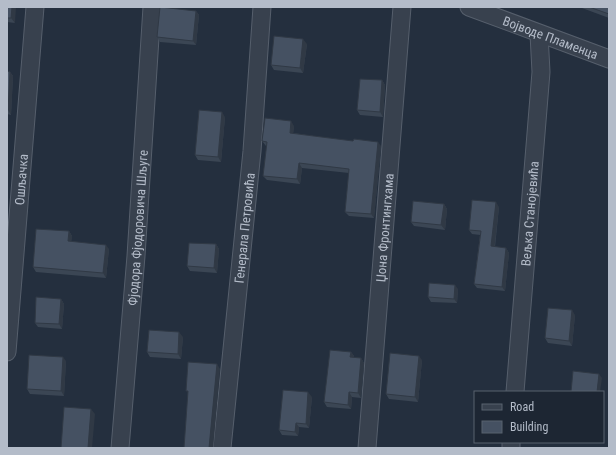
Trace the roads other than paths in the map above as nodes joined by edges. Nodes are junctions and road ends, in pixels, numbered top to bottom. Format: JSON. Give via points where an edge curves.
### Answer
{"nodes":[{"id":1,"x":35,"y":7,"type":"edge"},
{"id":2,"x":152,"y":7,"type":"edge"},
{"id":3,"x":262,"y":7,"type":"edge"},
{"id":4,"x":402,"y":7,"type":"edge"},
{"id":5,"x":469,"y":7,"type":"edge"},
{"id":6,"x":539,"y":34,"type":"junction"},
{"id":7,"x":609,"y":59,"type":"edge"},
{"id":8,"x":7,"y":352,"type":"edge"},
{"id":9,"x":515,"y":391,"type":"edge"},
{"id":10,"x":120,"y":448,"type":"edge"},
{"id":11,"x":222,"y":448,"type":"edge"},
{"id":12,"x":368,"y":448,"type":"edge"}],
"edges":[{"from":1,"to":8,"type":"street","name":"Ошљачка"},
{"from":2,"to":10,"type":"street","name":"Фјодора Фјодоровича Шљуге","via":[[136,256]]},
{"from":3,"to":11,"type":"street","name":"Генерала Петровића","via":[[252,151]]},
{"from":4,"to":12,"type":"street","name":"Џона Фронтингхама"},
{"from":5,"to":6,"type":"street","name":"Војводе Пламенца"},
{"from":6,"to":7,"type":"street","name":"Војводе Пламенца"},
{"from":6,"to":9,"type":"street","name":"Вељка Станојевића","via":[[541,72]]}]}
